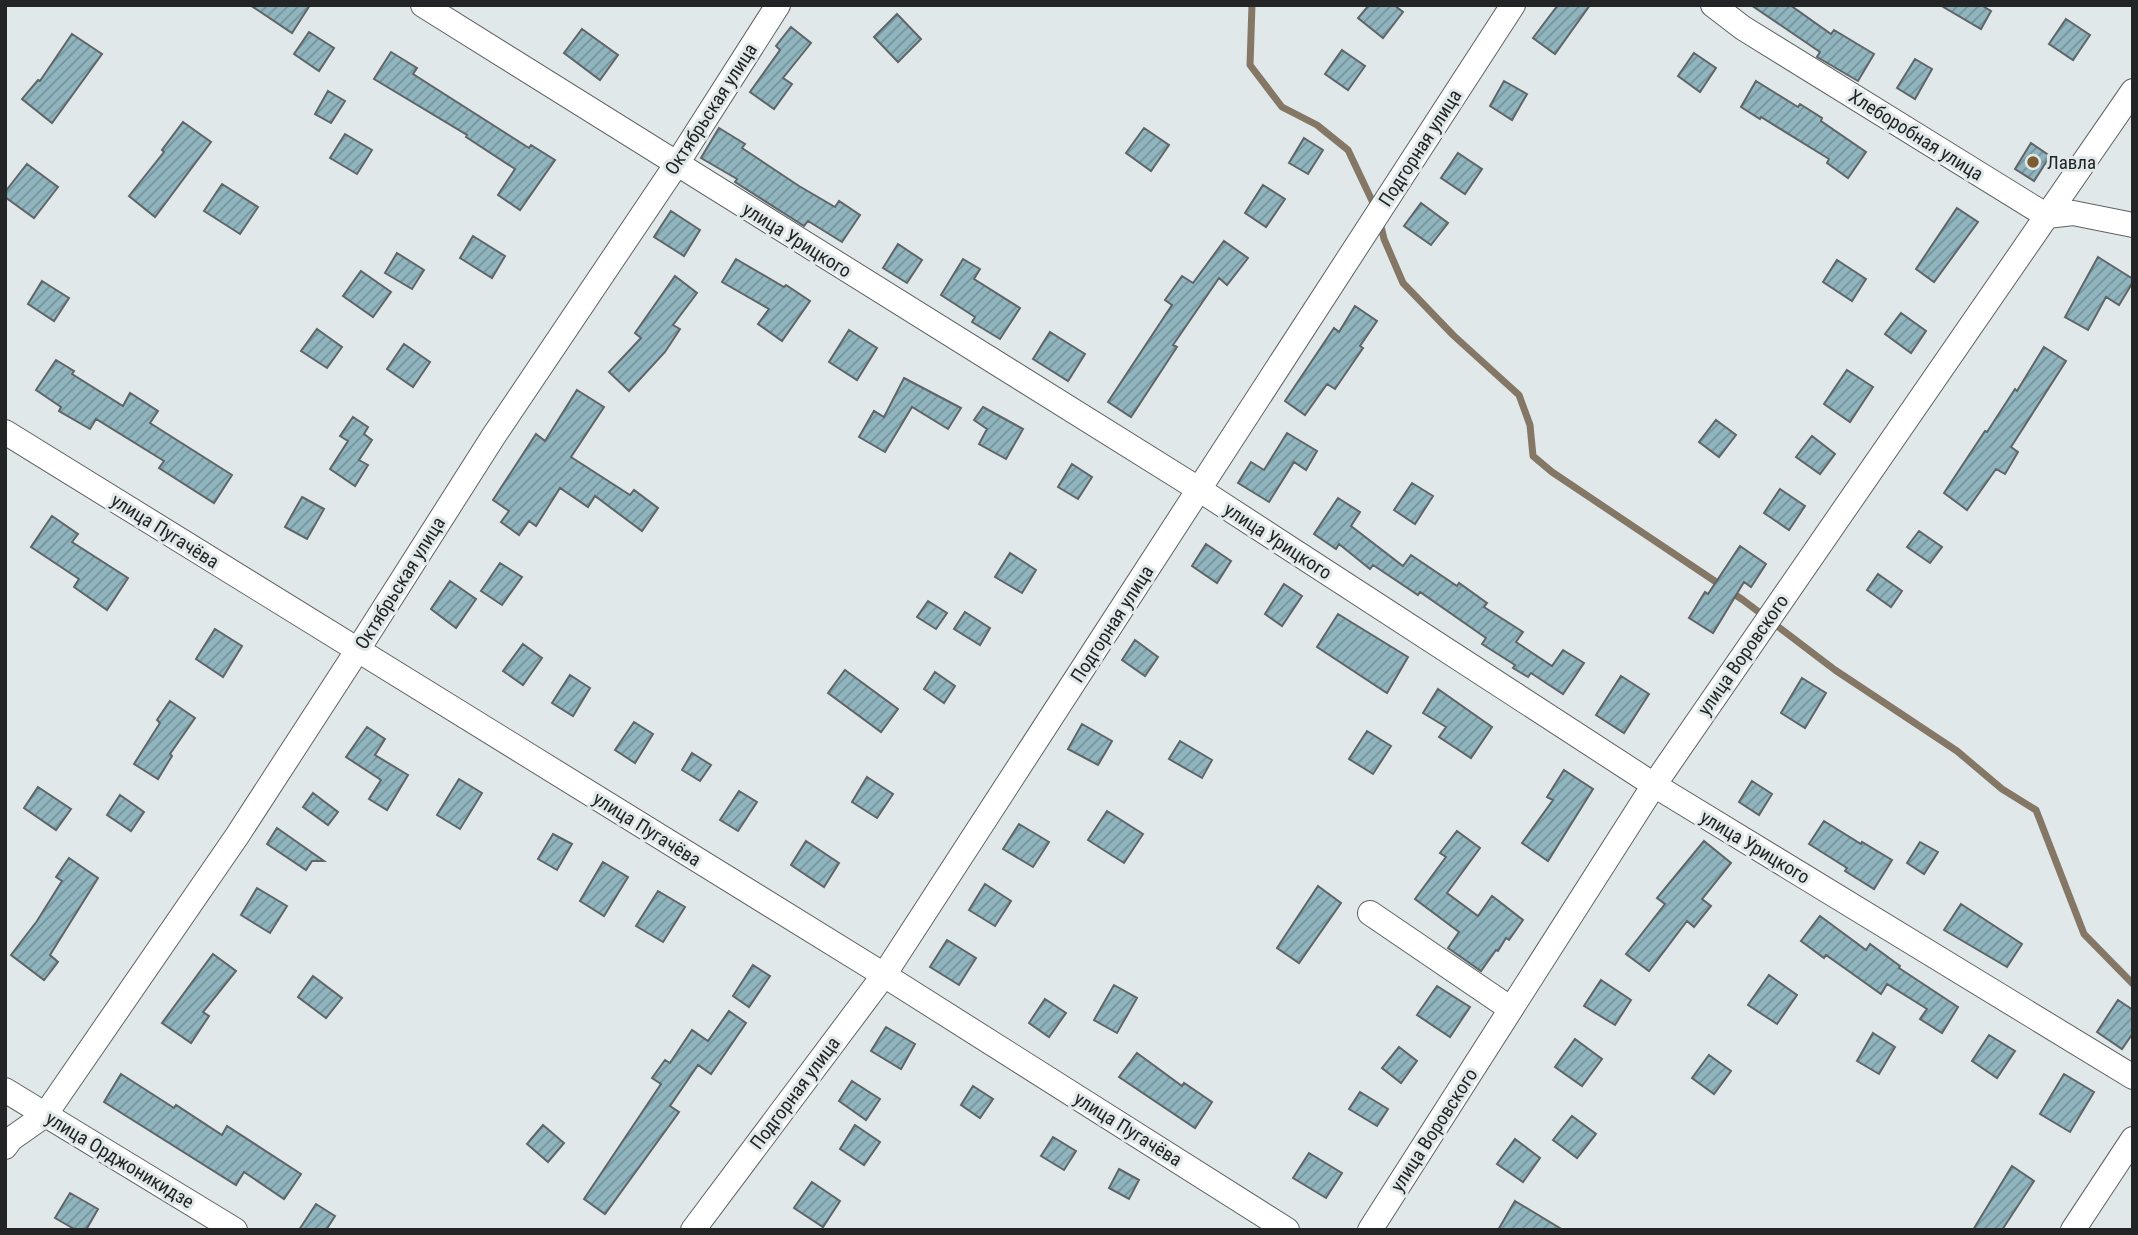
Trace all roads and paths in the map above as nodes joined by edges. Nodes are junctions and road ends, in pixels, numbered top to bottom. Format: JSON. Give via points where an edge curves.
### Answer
{"nodes":[{"id":1,"x":423,"y":5,"type":"edge"},
{"id":2,"x":778,"y":5,"type":"edge"},
{"id":3,"x":1513,"y":5,"type":"edge"},
{"id":4,"x":1713,"y":5,"type":"edge"},
{"id":5,"x":2133,"y":91,"type":"edge"},
{"id":6,"x":676,"y":165,"type":"junction"},
{"id":7,"x":2047,"y":216,"type":"junction"},
{"id":8,"x":2133,"y":225,"type":"edge"},
{"id":9,"x":5,"y":432,"type":"edge"},
{"id":10,"x":1200,"y":490,"type":"junction"},
{"id":11,"x":358,"y":651,"type":"junction"},
{"id":12,"x":1654,"y":785,"type":"junction"},
{"id":13,"x":1370,"y":913,"type":"dead end"},
{"id":14,"x":884,"y":975,"type":"junction"},
{"id":15,"x":1511,"y":1009,"type":"junction"},
{"id":16,"x":2133,"y":1077,"type":"edge"},
{"id":17,"x":5,"y":1090,"type":"edge"},
{"id":18,"x":44,"y":1115,"type":"junction"},
{"id":19,"x":2133,"y":1139,"type":"edge"},
{"id":20,"x":5,"y":1147,"type":"edge"},
{"id":21,"x":234,"y":1230,"type":"edge"},
{"id":22,"x":693,"y":1230,"type":"edge"},
{"id":23,"x":1287,"y":1230,"type":"edge"},
{"id":24,"x":1370,"y":1230,"type":"edge"},
{"id":25,"x":2073,"y":1230,"type":"edge"}],
"edges":[{"from":1,"to":6,"type":"street","name":"улица Урицкого"},
{"from":2,"to":6,"type":"street","name":"Октябрьская улица"},
{"from":3,"to":10,"type":"street","name":"Подгорная улица"},
{"from":4,"to":7,"type":"street","name":"Хлеборобная улица"},
{"from":5,"to":7,"type":"street","name":"улица Воровского"},
{"from":6,"to":10,"type":"street","name":"улица Урицкого"},
{"from":6,"to":11,"type":"street","name":"Октябрьская улица","via":[[493,437]]},
{"from":7,"to":8,"type":"street","via":[[2073,213]]},
{"from":7,"to":12,"type":"street","name":"улица Воровского"},
{"from":9,"to":11,"type":"street","name":"улица Пугачёва"},
{"from":10,"to":12,"type":"street","name":"улица Урицкого"},
{"from":10,"to":14,"type":"street","name":"Подгорная улица"},
{"from":11,"to":14,"type":"street","name":"улица Пугачёва"},
{"from":11,"to":18,"type":"street","name":"Октябрьская улица"},
{"from":12,"to":15,"type":"street","name":"улица Воровского"},
{"from":12,"to":16,"type":"street","name":"улица Урицкого"},
{"from":13,"to":15,"type":"street"},
{"from":14,"to":22,"type":"street","name":"Подгорная улица"},
{"from":14,"to":23,"type":"street","name":"улица Пугачёва"},
{"from":15,"to":24,"type":"street","name":"улица Воровского"},
{"from":17,"to":18,"type":"street","name":"улица Орджоникидзе"},
{"from":18,"to":20,"type":"street","name":"Октябрьская улица"},
{"from":18,"to":21,"type":"street","name":"улица Орджоникидзе"},
{"from":19,"to":25,"type":"street"}]}
